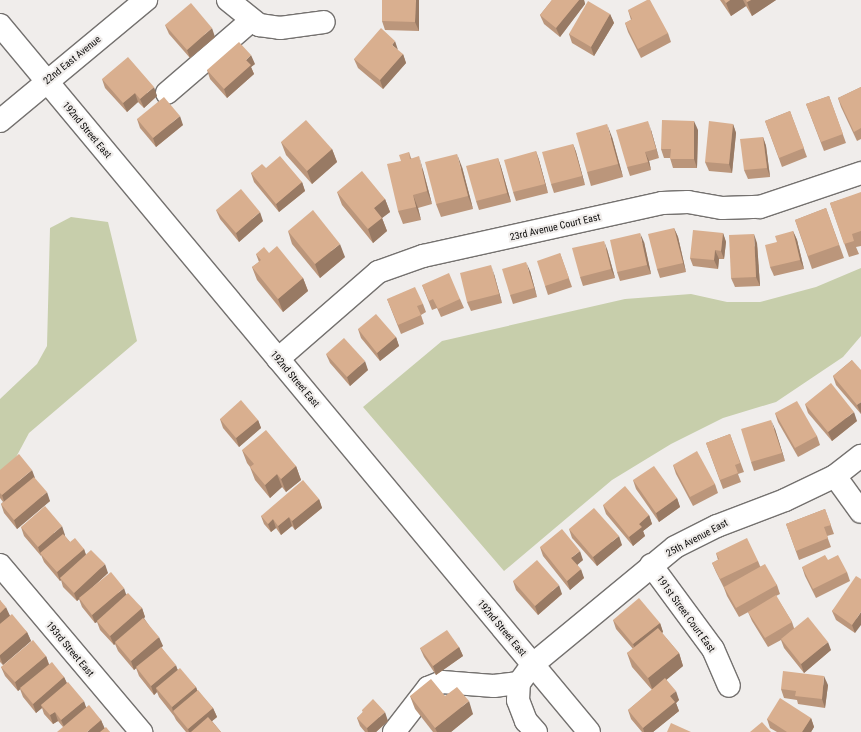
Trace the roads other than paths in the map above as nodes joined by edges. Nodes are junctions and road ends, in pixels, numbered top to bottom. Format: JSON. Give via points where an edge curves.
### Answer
{"nodes":[{"id":1,"x":146,"y":0,"type":"edge"},
{"id":2,"x":228,"y":0,"type":"edge"},
{"id":3,"x":252,"y":20,"type":"junction"},
{"id":4,"x":324,"y":22,"type":"dead end"},
{"id":5,"x":0,"y":26,"type":"edge"},
{"id":6,"x":46,"y":81,"type":"junction"},
{"id":7,"x":167,"y":93,"type":"dead end"},
{"id":8,"x":0,"y":121,"type":"edge"},
{"id":9,"x":861,"y":173,"type":"edge"},
{"id":10,"x":278,"y":359,"type":"junction"},
{"id":11,"x":861,"y":456,"type":"edge"},
{"id":12,"x":835,"y":476,"type":"junction"},
{"id":13,"x":861,"y":512,"type":"edge"},
{"id":14,"x":0,"y":565,"type":"edge"},
{"id":15,"x":650,"y":565,"type":"junction"},
{"id":16,"x":532,"y":665,"type":"junction"},
{"id":17,"x":519,"y":683,"type":"junction"},
{"id":18,"x":729,"y":686,"type":"dead end"},
{"id":19,"x":141,"y":732,"type":"edge"},
{"id":20,"x":394,"y":732,"type":"edge"},
{"id":21,"x":536,"y":732,"type":"edge"},
{"id":22,"x":589,"y":732,"type":"edge"}],
"edges":[{"from":1,"to":6,"type":"street","name":"22nd East Avenue"},
{"from":2,"to":3,"type":"street"},
{"from":3,"to":4,"type":"street","via":[[259,25],[280,28]]},
{"from":3,"to":7,"type":"street"},
{"from":5,"to":6,"type":"street","name":"192nd Street East"},
{"from":6,"to":8,"type":"street","name":"22nd East Avenue"},
{"from":6,"to":10,"type":"street","name":"192nd Street East"},
{"from":9,"to":10,"type":"street","name":"23rd Avenue Court East","via":[[760,207],[722,208],[688,202],[662,203],[423,256],[378,272]]},
{"from":10,"to":16,"type":"street","name":"192nd Street East"},
{"from":11,"to":12,"type":"street","name":"25th Avenue East"},
{"from":12,"to":13,"type":"street"},
{"from":12,"to":15,"type":"street","name":"25th Avenue East","via":[[785,500],[717,526],[675,548]]},
{"from":14,"to":19,"type":"street","name":"193rd Street East"},
{"from":15,"to":16,"type":"street","name":"25th Avenue East"},
{"from":15,"to":18,"type":"street","name":"191st Street Court East","via":[[713,649]]},
{"from":16,"to":17,"type":"street","name":"25th Avenue East"},
{"from":16,"to":22,"type":"street","name":"192nd Street East"},
{"from":17,"to":20,"type":"street","via":[[494,686],[442,682],[428,688]]},
{"from":17,"to":21,"type":"street","via":[[518,700],[526,721]]}]}
